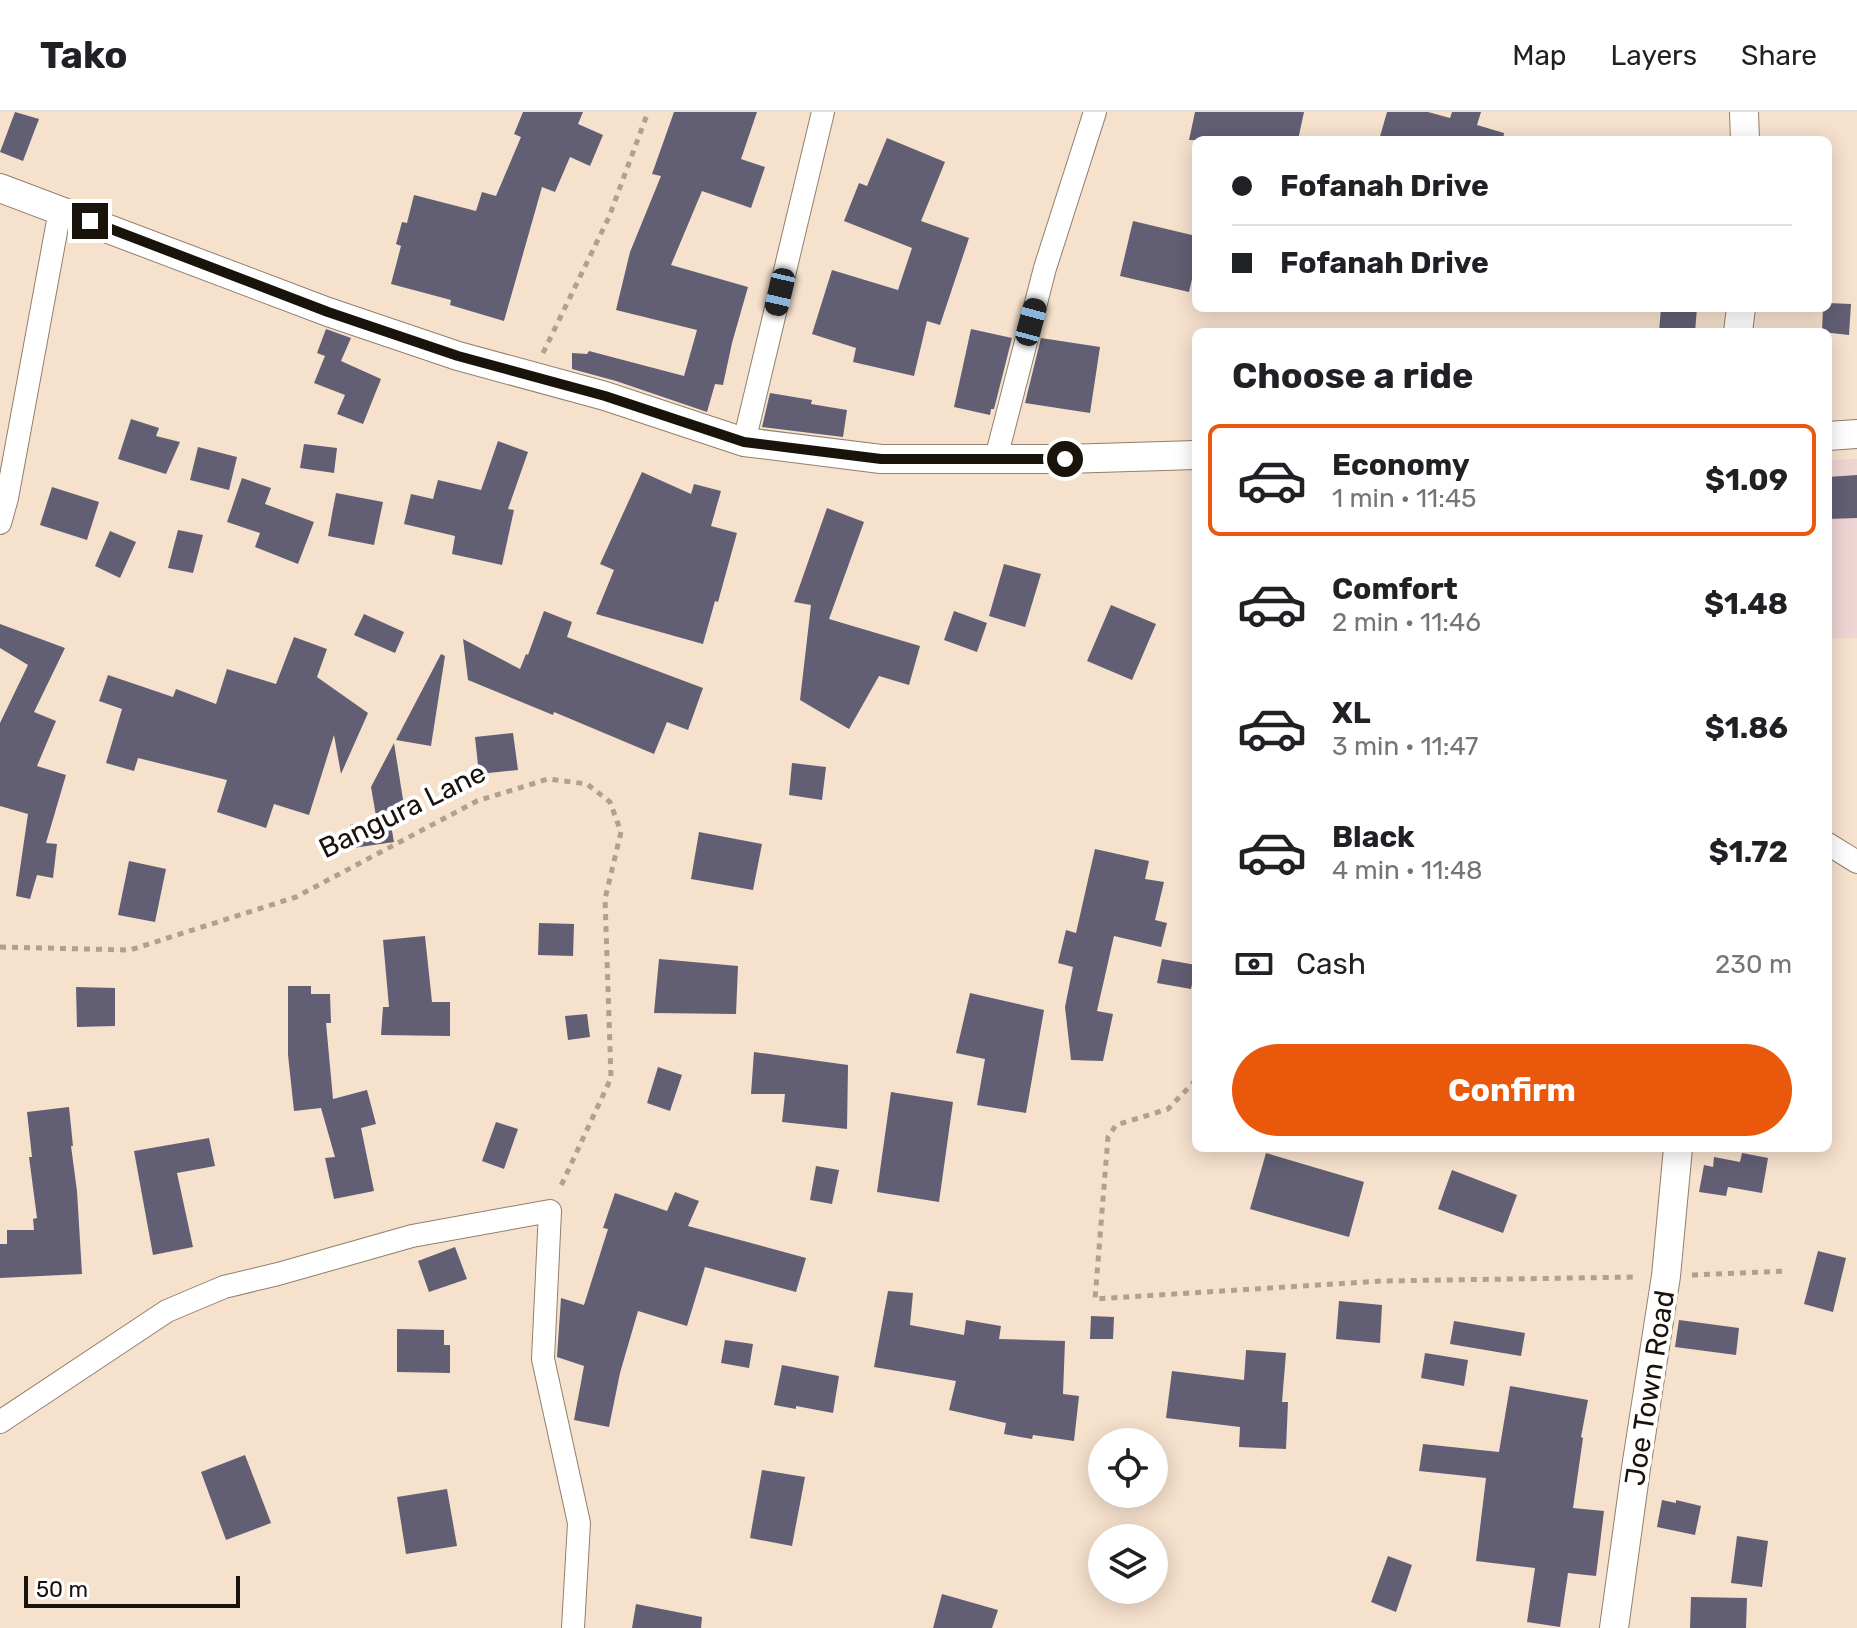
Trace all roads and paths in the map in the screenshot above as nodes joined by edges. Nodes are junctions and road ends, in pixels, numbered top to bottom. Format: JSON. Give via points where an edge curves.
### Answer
{"nodes":[{"id":1,"x":648,"y":112,"type":"edge"},
{"id":2,"x":823,"y":112,"type":"edge"},
{"id":3,"x":1095,"y":112,"type":"edge"},
{"id":4,"x":1744,"y":112,"type":"edge"},
{"id":5,"x":1745,"y":136,"type":"edge"},
{"id":6,"x":0,"y":188,"type":"edge"},
{"id":7,"x":60,"y":210,"type":"junction"},
{"id":8,"x":532,"y":375,"type":"junction"},
{"id":9,"x":1857,"y":434,"type":"edge"},
{"id":10,"x":1832,"y":436,"type":"edge"},
{"id":11,"x":744,"y":442,"type":"junction"},
{"id":12,"x":1192,"y":455,"type":"edge"},
{"id":13,"x":996,"y":458,"type":"junction"},
{"id":14,"x":0,"y":523,"type":"edge"},
{"id":15,"x":1832,"y":846,"type":"edge"},
{"id":16,"x":1857,"y":862,"type":"edge"},
{"id":17,"x":0,"y":947,"type":"edge"},
{"id":18,"x":1192,"y":1084,"type":"edge"},
{"id":19,"x":1678,"y":1152,"type":"edge"},
{"id":20,"x":550,"y":1211,"type":"junction"},
{"id":21,"x":1786,"y":1271,"type":"dead end"},
{"id":22,"x":1666,"y":1276,"type":"junction"},
{"id":23,"x":0,"y":1422,"type":"edge"},
{"id":24,"x":573,"y":1628,"type":"edge"},
{"id":25,"x":1614,"y":1628,"type":"edge"}],
"edges":[{"from":1,"to":8,"type":"path","via":[[609,217]]},
{"from":2,"to":11,"type":"street"},
{"from":3,"to":13,"type":"street","via":[[1045,268]]},
{"from":4,"to":5,"type":"street"},
{"from":6,"to":7,"type":"street"},
{"from":7,"to":8,"type":"street","via":[[328,312]]},
{"from":7,"to":14,"type":"street"},
{"from":8,"to":11,"type":"street"},
{"from":9,"to":10,"type":"street"},
{"from":11,"to":13,"type":"street","via":[[881,459]]},
{"from":12,"to":13,"type":"street"},
{"from":15,"to":16,"type":"street"},
{"from":17,"to":20,"type":"path","name":"Bangura Lane","via":[[130,950],[296,897],[477,801],[548,779],[587,784],[610,802],[621,832],[605,899],[611,1078]]},
{"from":18,"to":22,"type":"path","via":[[1168,1109],[1116,1125],[1108,1137],[1095,1299],[1381,1281]]},
{"from":19,"to":22,"type":"street","name":"Joe Town Road"},
{"from":20,"to":23,"type":"street","via":[[412,1236],[224,1287],[167,1311]]},
{"from":20,"to":24,"type":"street","via":[[543,1359],[579,1523]]},
{"from":21,"to":22,"type":"path"},
{"from":22,"to":25,"type":"street","name":"Joe Town Road"}]}
